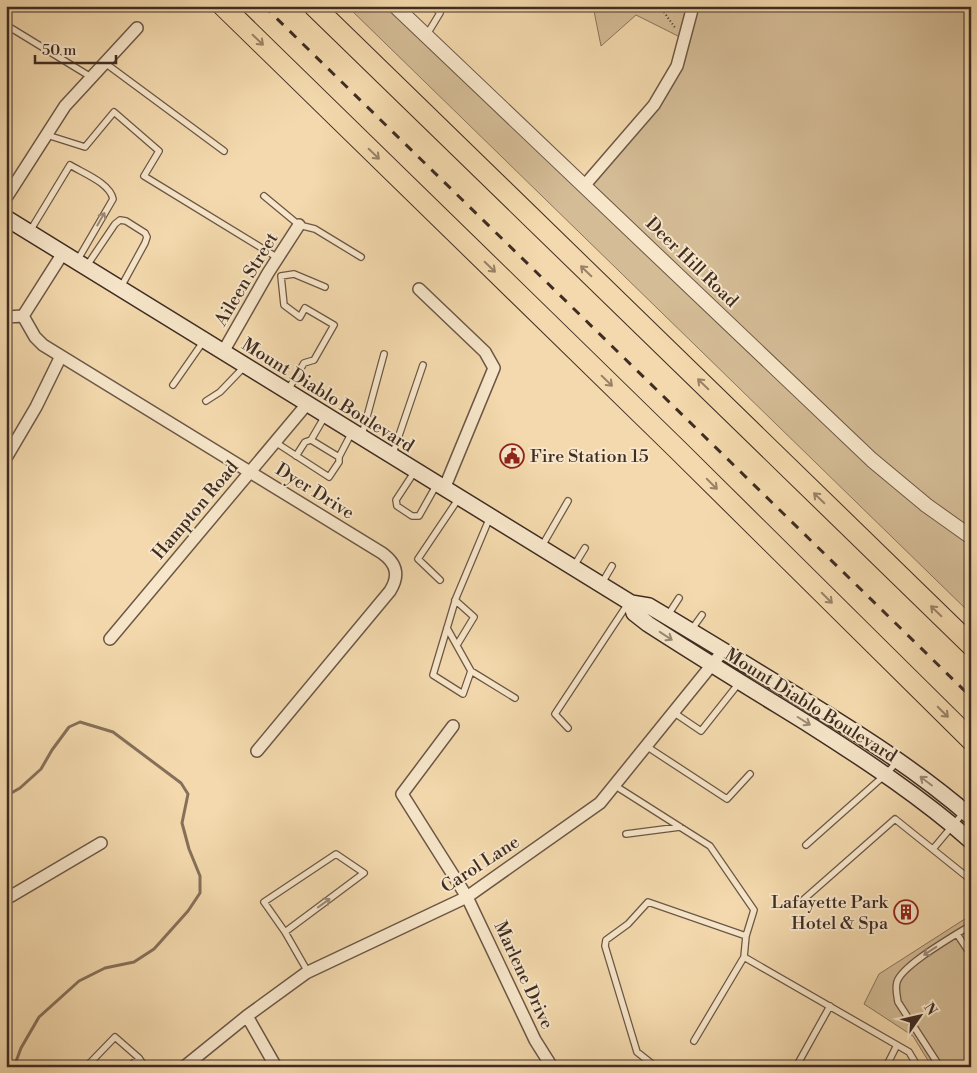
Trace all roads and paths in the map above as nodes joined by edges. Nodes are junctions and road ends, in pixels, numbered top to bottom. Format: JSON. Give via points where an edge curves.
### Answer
{"nodes":[{"id":1,"x":223,"y":6,"type":"edge"},
{"id":2,"x":314,"y":6,"type":"edge"},
{"id":3,"x":395,"y":6,"type":"edge"},
{"id":4,"x":433,"y":6,"type":"edge"},
{"id":5,"x":661,"y":6,"type":"edge"},
{"id":6,"x":693,"y":6,"type":"edge"},
{"id":7,"x":6,"y":25,"type":"edge"},
{"id":8,"x":137,"y":28,"type":"dead end"},
{"id":9,"x":426,"y":36,"type":"junction"},
{"id":10,"x":684,"y":39,"type":"junction"},
{"id":11,"x":105,"y":63,"type":"junction"},
{"id":12,"x":91,"y":77,"type":"junction"},
{"id":13,"x":47,"y":134,"type":"junction"},
{"id":14,"x":224,"y":151,"type":"dead end"},
{"id":15,"x":584,"y":186,"type":"junction"},
{"id":16,"x":264,"y":196,"type":"dead end"},
{"id":17,"x":6,"y":198,"type":"edge"},
{"id":18,"x":6,"y":218,"type":"edge"},
{"id":19,"x":299,"y":225,"type":"junction"},
{"id":20,"x":29,"y":232,"type":"junction"},
{"id":21,"x":63,"y":252,"type":"junction"},
{"id":22,"x":361,"y":257,"type":"dead end"},
{"id":23,"x":278,"y":258,"type":"junction"},
{"id":24,"x":82,"y":264,"type":"junction"},
{"id":25,"x":325,"y":287,"type":"dead end"},
{"id":26,"x":121,"y":288,"type":"junction"},
{"id":27,"x":419,"y":290,"type":"dead end"},
{"id":28,"x":23,"y":316,"type":"junction"},
{"id":29,"x":6,"y":317,"type":"edge"},
{"id":30,"x":204,"y":340,"type":"junction"},
{"id":31,"x":223,"y":352,"type":"junction"},
{"id":32,"x":384,"y":354,"type":"dead end"},
{"id":33,"x":61,"y":356,"type":"junction"},
{"id":34,"x":245,"y":365,"type":"junction"},
{"id":35,"x":422,"y":365,"type":"dead end"},
{"id":36,"x":173,"y":385,"type":"dead end"},
{"id":37,"x":287,"y":392,"type":"junction"},
{"id":38,"x":206,"y":401,"type":"dead end"},
{"id":39,"x":307,"y":404,"type":"junction"},
{"id":40,"x":326,"y":415,"type":"junction"},
{"id":41,"x":357,"y":434,"type":"junction"},
{"id":42,"x":311,"y":440,"type":"junction"},
{"id":43,"x":275,"y":442,"type":"junction"},
{"id":44,"x":296,"y":456,"type":"junction"},
{"id":45,"x":392,"y":456,"type":"junction"},
{"id":46,"x":339,"y":457,"type":"junction"},
{"id":47,"x":6,"y":458,"type":"edge"},
{"id":48,"x":415,"y":470,"type":"junction"},
{"id":49,"x":251,"y":472,"type":"junction"},
{"id":50,"x":441,"y":486,"type":"junction"},
{"id":51,"x":459,"y":498,"type":"junction"},
{"id":52,"x":568,"y":501,"type":"dead end"},
{"id":53,"x":490,"y":517,"type":"junction"},
{"id":54,"x":971,"y":537,"type":"edge"},
{"id":55,"x":541,"y":548,"type":"junction"},
{"id":56,"x":585,"y":548,"type":"dead end"},
{"id":57,"x":612,"y":566,"type":"dead end"},
{"id":58,"x":573,"y":568,"type":"junction"},
{"id":59,"x":440,"y":580,"type":"dead end"},
{"id":60,"x":600,"y":585,"type":"junction"},
{"id":61,"x":679,"y":598,"type":"dead end"},
{"id":62,"x":455,"y":600,"type":"junction"},
{"id":63,"x":630,"y":603,"type":"junction"},
{"id":64,"x":702,"y":615,"type":"dead end"},
{"id":65,"x":667,"y":617,"type":"junction"},
{"id":66,"x":447,"y":628,"type":"junction"},
{"id":67,"x":691,"y":631,"type":"junction"},
{"id":68,"x":110,"y":639,"type":"dead end"},
{"id":69,"x":457,"y":644,"type":"junction"},
{"id":70,"x":971,"y":645,"type":"edge"},
{"id":71,"x":723,"y":650,"type":"junction"},
{"id":72,"x":711,"y":665,"type":"junction"},
{"id":73,"x":471,"y":670,"type":"junction"},
{"id":74,"x":740,"y":682,"type":"junction"},
{"id":75,"x":515,"y":698,"type":"dead end"},
{"id":76,"x":673,"y":712,"type":"junction"},
{"id":77,"x":453,"y":726,"type":"dead end"},
{"id":78,"x":568,"y":728,"type":"dead end"},
{"id":79,"x":971,"y":740,"type":"edge"},
{"id":80,"x":646,"y":746,"type":"junction"},
{"id":81,"x":256,"y":752,"type":"dead end"},
{"id":82,"x":898,"y":761,"type":"junction"},
{"id":83,"x":750,"y":774,"type":"dead end"},
{"id":84,"x":886,"y":774,"type":"junction"},
{"id":85,"x":614,"y":785,"type":"junction"},
{"id":86,"x":968,"y":815,"type":"edge"},
{"id":87,"x":953,"y":825,"type":"junction"},
{"id":88,"x":680,"y":827,"type":"junction"},
{"id":89,"x":626,"y":834,"type":"dead end"},
{"id":90,"x":971,"y":841,"type":"edge"},
{"id":91,"x":101,"y":843,"type":"dead end"},
{"id":92,"x":806,"y":845,"type":"dead end"},
{"id":93,"x":933,"y":849,"type":"junction"},
{"id":94,"x":971,"y":880,"type":"edge"},
{"id":95,"x":467,"y":897,"type":"junction"},
{"id":96,"x":6,"y":899,"type":"edge"},
{"id":97,"x":804,"y":900,"type":"dead end"},
{"id":98,"x":971,"y":925,"type":"edge"},
{"id":99,"x":285,"y":932,"type":"junction"},
{"id":100,"x":957,"y":934,"type":"junction"},
{"id":101,"x":746,"y":936,"type":"junction"},
{"id":102,"x":971,"y":954,"type":"edge"},
{"id":103,"x":744,"y":957,"type":"junction"},
{"id":104,"x":308,"y":972,"type":"junction"},
{"id":105,"x":830,"y":1006,"type":"junction"},
{"id":106,"x":247,"y":1016,"type":"junction"},
{"id":107,"x":694,"y":1041,"type":"dead end"},
{"id":108,"x":897,"y":1045,"type":"junction"},
{"id":109,"x":138,"y":1058,"type":"junction"},
{"id":110,"x":86,"y":1067,"type":"edge"},
{"id":111,"x":129,"y":1067,"type":"edge"},
{"id":112,"x":145,"y":1067,"type":"edge"},
{"id":113,"x":184,"y":1067,"type":"edge"},
{"id":114,"x":276,"y":1067,"type":"edge"},
{"id":115,"x":552,"y":1067,"type":"edge"},
{"id":116,"x":656,"y":1067,"type":"edge"},
{"id":117,"x":796,"y":1067,"type":"edge"},
{"id":118,"x":886,"y":1067,"type":"edge"},
{"id":119,"x":918,"y":1067,"type":"edge"},
{"id":120,"x":940,"y":1067,"type":"edge"}],
"edges":[{"from":1,"to":79,"type":"highway","one_way":true},
{"from":70,"to":2,"type":"highway","one_way":true},
{"from":3,"to":9,"type":"street","name":"Deer Hill Road"},
{"from":4,"to":9,"type":"lane","via":[[440,13]]},
{"from":5,"to":10,"type":"path"},
{"from":6,"to":10,"type":"street"},
{"from":7,"to":12,"type":"lane"},
{"from":8,"to":11,"type":"street"},
{"from":9,"to":15,"type":"street","name":"Deer Hill Road"},
{"from":10,"to":15,"type":"street","via":[[677,66],[654,105]]},
{"from":11,"to":12,"type":"street"},
{"from":11,"to":14,"type":"lane"},
{"from":12,"to":13,"type":"street","via":[[65,106]]},
{"from":13,"to":17,"type":"street"},
{"from":13,"to":23,"type":"lane","via":[[85,148],[114,112],[159,151],[144,176]]},
{"from":15,"to":54,"type":"street","name":"Deer Hill Road","via":[[872,460]]},
{"from":16,"to":19,"type":"lane"},
{"from":18,"to":20,"type":"main road","name":"Mount Diablo Boulevard"},
{"from":19,"to":22,"type":"lane","via":[[315,229]]},
{"from":19,"to":23,"type":"street","name":"Aileen Street"},
{"from":20,"to":21,"type":"main road","name":"Mount Diablo Boulevard"},
{"from":24,"to":20,"type":"lane","one_way":true,"via":[[113,199],[106,186],[70,165]]},
{"from":21,"to":24,"type":"main road","name":"Mount Diablo Boulevard"},
{"from":21,"to":28,"type":"street"},
{"from":23,"to":31,"type":"street","name":"Aileen Street"},
{"from":24,"to":26,"type":"main road","name":"Mount Diablo Boulevard"},
{"from":24,"to":26,"type":"lane","via":[[115,224],[120,220],[126,221],[145,233],[147,238]]},
{"from":25,"to":37,"type":"lane","via":[[294,274],[281,276],[284,305],[300,317],[304,308],[334,325],[314,360],[304,363]]},
{"from":26,"to":30,"type":"main road","name":"Mount Diablo Boulevard"},
{"from":27,"to":50,"type":"street","via":[[485,352],[494,368]]},
{"from":28,"to":29,"type":"street"},
{"from":28,"to":33,"type":"street","name":"Dyer Drive","via":[[35,338]]},
{"from":30,"to":31,"type":"main road","name":"Mount Diablo Boulevard"},
{"from":30,"to":36,"type":"lane"},
{"from":31,"to":34,"type":"main road","name":"Mount Diablo Boulevard"},
{"from":32,"to":41,"type":"lane"},
{"from":33,"to":47,"type":"street"},
{"from":33,"to":49,"type":"street","name":"Dyer Drive"},
{"from":34,"to":37,"type":"main road","name":"Mount Diablo Boulevard"},
{"from":34,"to":38,"type":"lane","via":[[220,392]]},
{"from":35,"to":45,"type":"lane"},
{"from":37,"to":39,"type":"main road","name":"Mount Diablo Boulevard"},
{"from":39,"to":40,"type":"main road","name":"Mount Diablo Boulevard"},
{"from":39,"to":43,"type":"street","name":"Hampton Road"},
{"from":40,"to":41,"type":"main road","name":"Mount Diablo Boulevard"},
{"from":40,"to":42,"type":"lane"},
{"from":41,"to":45,"type":"main road","name":"Mount Diablo Boulevard"},
{"from":41,"to":46,"type":"lane"},
{"from":42,"to":44,"type":"lane","via":[[305,442]]},
{"from":42,"to":46,"type":"lane"},
{"from":43,"to":44,"type":"lane"},
{"from":43,"to":49,"type":"street","name":"Hampton Road"},
{"from":44,"to":46,"type":"lane","via":[[328,477]]},
{"from":45,"to":48,"type":"main road","name":"Mount Diablo Boulevard"},
{"from":48,"to":50,"type":"main road","name":"Mount Diablo Boulevard"},
{"from":48,"to":50,"type":"lane","via":[[396,500],[397,506],[412,516],[419,516]]},
{"from":49,"to":68,"type":"street","name":"Hampton Road"},
{"from":49,"to":81,"type":"street","name":"Dyer Drive","via":[[389,558],[396,577],[390,590]]},
{"from":50,"to":51,"type":"main road","name":"Mount Diablo Boulevard"},
{"from":51,"to":53,"type":"main road","name":"Mount Diablo Boulevard"},
{"from":51,"to":59,"type":"lane","via":[[418,559]]},
{"from":52,"to":55,"type":"lane"},
{"from":53,"to":55,"type":"main road","name":"Mount Diablo Boulevard"},
{"from":53,"to":62,"type":"lane"},
{"from":55,"to":58,"type":"main road","name":"Mount Diablo Boulevard"},
{"from":56,"to":58,"type":"lane"},
{"from":57,"to":60,"type":"lane"},
{"from":58,"to":60,"type":"main road","name":"Mount Diablo Boulevard"},
{"from":60,"to":63,"type":"main road","name":"Mount Diablo Boulevard"},
{"from":61,"to":65,"type":"lane"},
{"from":62,"to":66,"type":"lane"},
{"from":62,"to":69,"type":"lane","via":[[474,617]]},
{"from":63,"to":65,"type":"main road","name":"Mount Diablo Boulevard","via":[[649,606]]},
{"from":63,"to":72,"type":"main road","name":"Mount Diablo Boulevard","one_way":true,"via":[[634,613],[648,624]]},
{"from":63,"to":78,"type":"lane","via":[[555,714]]},
{"from":64,"to":67,"type":"lane"},
{"from":65,"to":67,"type":"main road","name":"Mount Diablo Boulevard"},
{"from":66,"to":69,"type":"lane"},
{"from":66,"to":73,"type":"lane","via":[[433,675],[463,694]]},
{"from":67,"to":71,"type":"main road","name":"Mount Diablo Boulevard"},
{"from":69,"to":73,"type":"lane"},
{"from":71,"to":72,"type":"street","name":"Carol Lane"},
{"from":71,"to":82,"type":"main road","name":"Mount Diablo Boulevard"},
{"from":72,"to":74,"type":"main road","name":"Mount Diablo Boulevard"},
{"from":72,"to":76,"type":"street","name":"Carol Lane"},
{"from":73,"to":75,"type":"lane"},
{"from":74,"to":76,"type":"lane","via":[[701,731]]},
{"from":74,"to":84,"type":"main road","name":"Mount Diablo Boulevard","one_way":true},
{"from":76,"to":80,"type":"street","name":"Carol Lane"},
{"from":77,"to":95,"type":"street","name":"Marlene Drive","via":[[402,794]]},
{"from":80,"to":83,"type":"lane","via":[[727,799]]},
{"from":80,"to":85,"type":"street","name":"Carol Lane"},
{"from":82,"to":84,"type":"lane"},
{"from":86,"to":82,"type":"main road","name":"Mount Diablo Boulevard","one_way":true},
{"from":84,"to":87,"type":"main road","name":"Mount Diablo Boulevard"},
{"from":84,"to":92,"type":"lane"},
{"from":85,"to":88,"type":"lane"},
{"from":85,"to":95,"type":"street","name":"Carol Lane","via":[[600,803]]},
{"from":86,"to":87,"type":"lane"},
{"from":87,"to":90,"type":"main road","name":"Mount Diablo Boulevard"},
{"from":87,"to":93,"type":"lane"},
{"from":88,"to":89,"type":"lane"},
{"from":88,"to":101,"type":"lane","via":[[710,846],[754,910]]},
{"from":91,"to":96,"type":"street"},
{"from":93,"to":94,"type":"lane"},
{"from":93,"to":97,"type":"lane","via":[[895,818]]},
{"from":95,"to":104,"type":"street","name":"Carol Lane"},
{"from":95,"to":115,"type":"street","name":"Marlene Drive","via":[[535,1040]]},
{"from":98,"to":100,"type":"lane"},
{"from":99,"to":99,"type":"lane","one_way":true,"via":[[293,926],[364,873],[336,854],[264,902]]},
{"from":99,"to":104,"type":"lane"},
{"from":100,"to":102,"type":"lane"},
{"from":100,"to":120,"type":"lane","one_way":true,"via":[[912,963],[896,983],[898,1002]]},
{"from":101,"to":103,"type":"lane"},
{"from":101,"to":116,"type":"lane","via":[[648,902],[628,924],[606,940],[605,946],[637,1052]]},
{"from":103,"to":105,"type":"lane"},
{"from":103,"to":107,"type":"lane"},
{"from":104,"to":106,"type":"street","name":"Carol Lane"},
{"from":105,"to":108,"type":"lane"},
{"from":105,"to":117,"type":"lane"},
{"from":106,"to":113,"type":"street","name":"Carol Lane"},
{"from":106,"to":114,"type":"street"},
{"from":108,"to":118,"type":"lane"},
{"from":108,"to":119,"type":"lane","via":[[909,1052]]},
{"from":109,"to":110,"type":"lane","via":[[115,1037]]},
{"from":109,"to":111,"type":"lane"},
{"from":109,"to":112,"type":"lane"}]}
